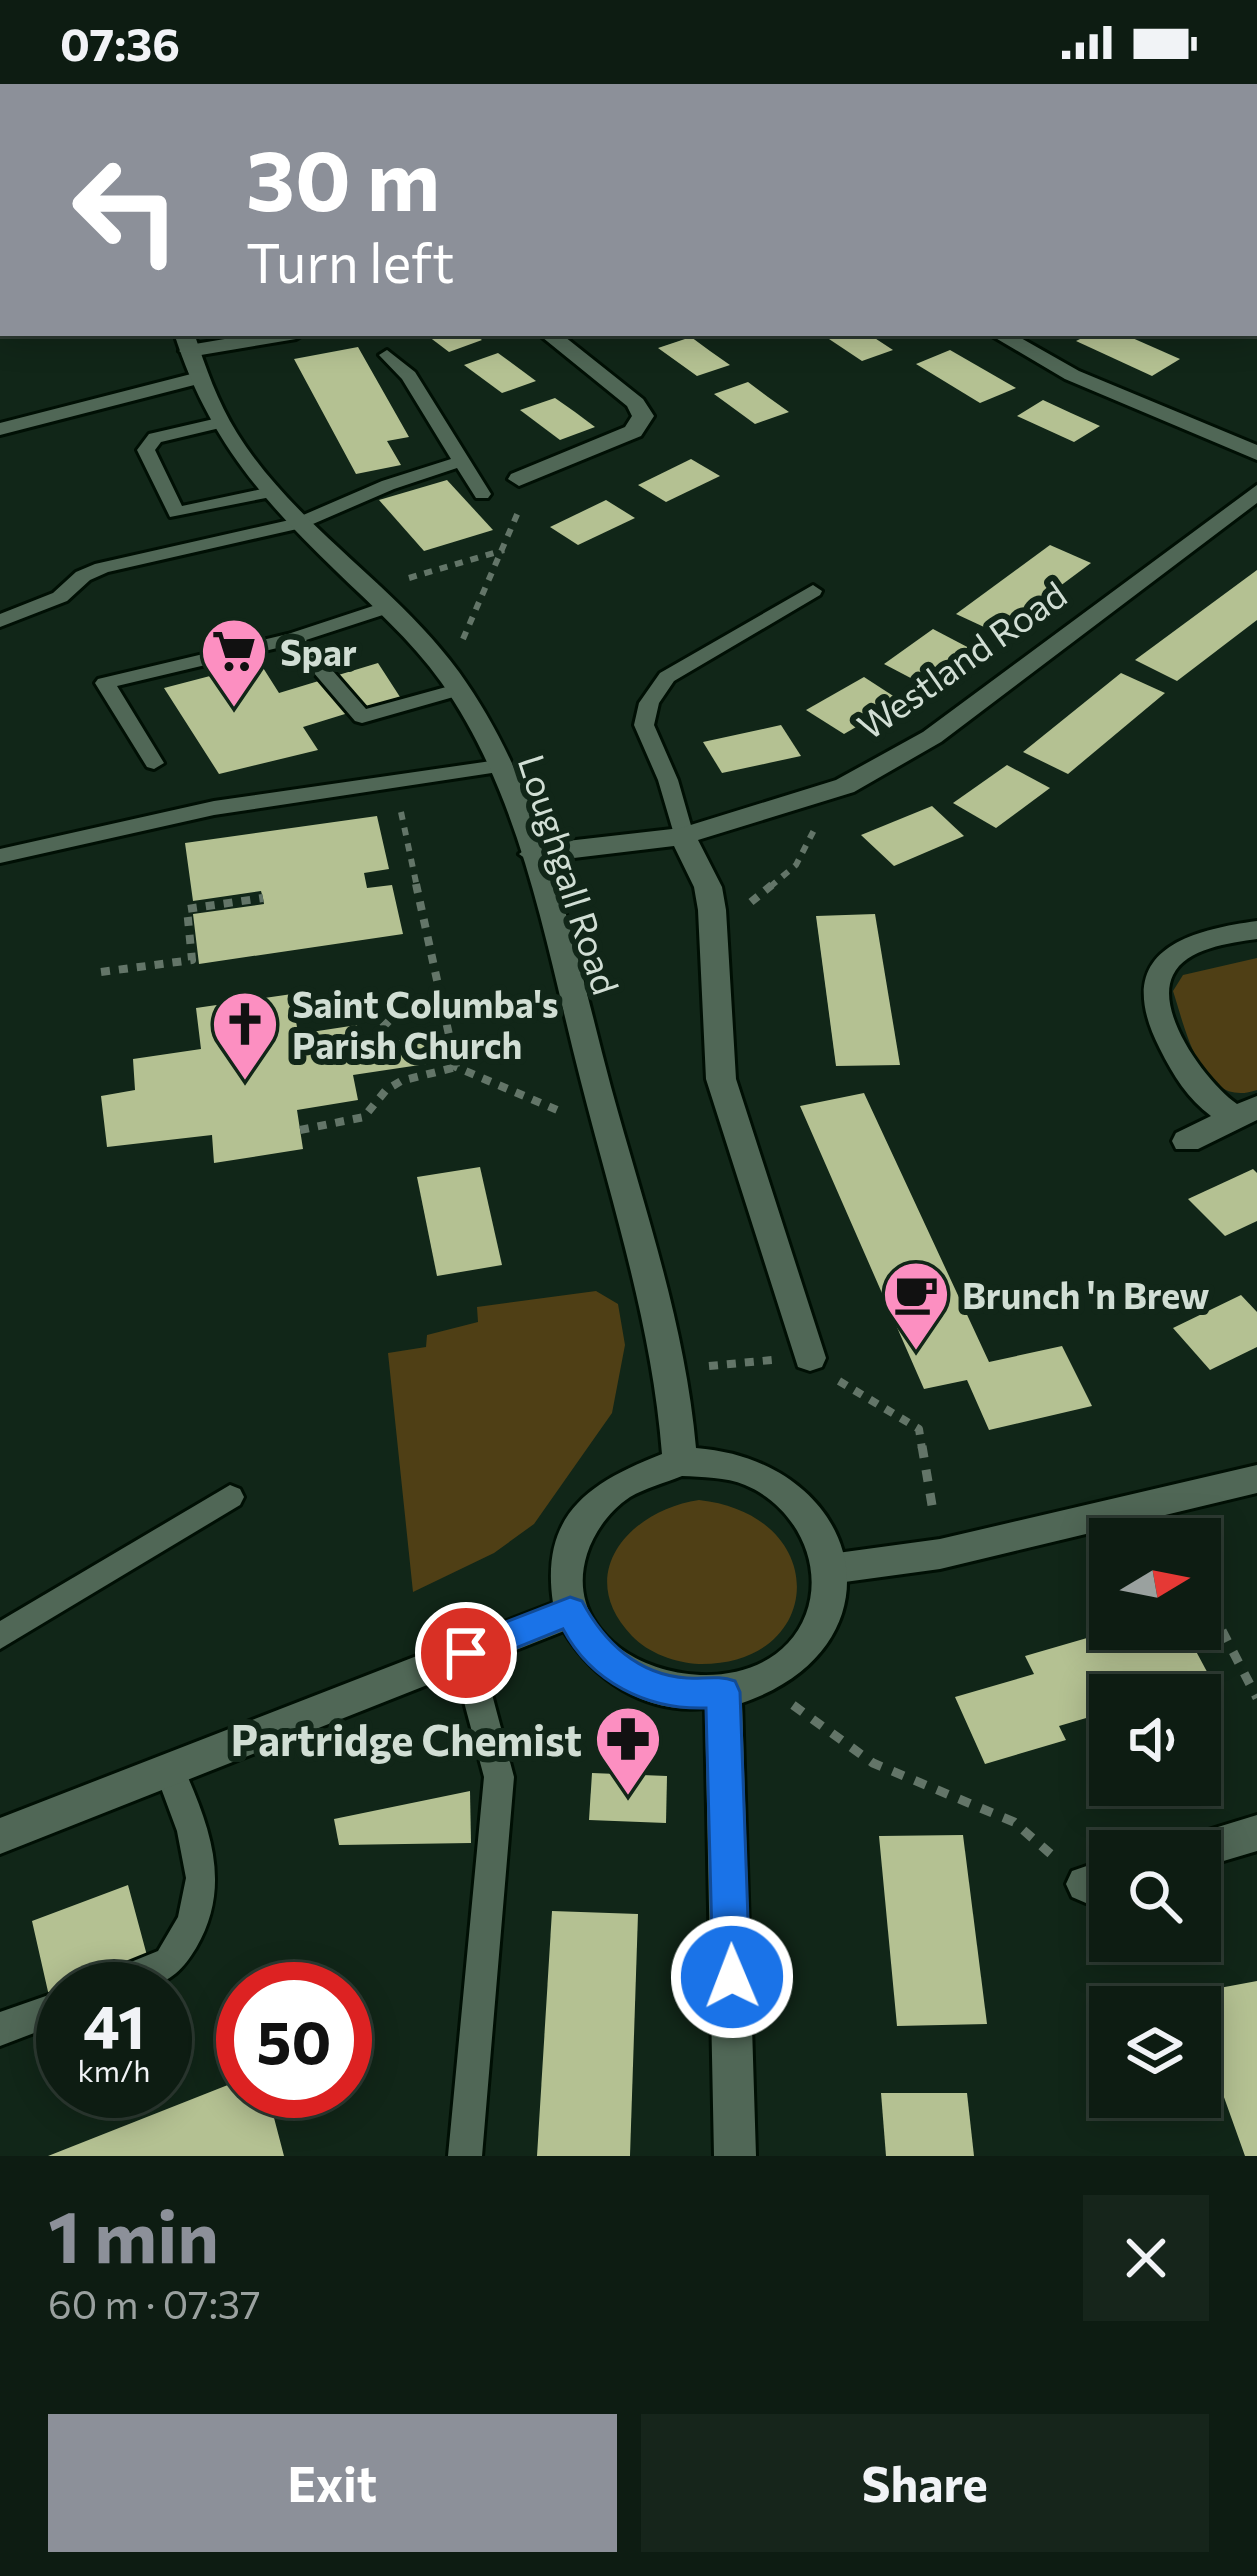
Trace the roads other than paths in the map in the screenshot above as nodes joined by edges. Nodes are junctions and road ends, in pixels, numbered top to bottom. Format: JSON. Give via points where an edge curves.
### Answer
{"nodes":[{"id":1,"x":259,"y":336,"type":"edge"},
{"id":2,"x":551,"y":336,"type":"edge"},
{"id":3,"x":1002,"y":336,"type":"edge"},
{"id":4,"x":186,"y":342,"type":"edge"},
{"id":5,"x":387,"y":355,"type":"dead end"},
{"id":6,"x":195,"y":379,"type":"junction"},
{"id":7,"x":218,"y":423,"type":"junction"},
{"id":8,"x":0,"y":429,"type":"edge"},
{"id":9,"x":1257,"y":453,"type":"edge"},
{"id":10,"x":459,"y":463,"type":"junction"},
{"id":11,"x":519,"y":478,"type":"road end"},
{"id":12,"x":1257,"y":492,"type":"edge"},
{"id":13,"x":271,"y":493,"type":"junction"},
{"id":14,"x":482,"y":494,"type":"dead end"},
{"id":15,"x":300,"y":523,"type":"junction"},
{"id":16,"x":813,"y":591,"type":"dead end"},
{"id":17,"x":377,"y":599,"type":"junction"},
{"id":18,"x":0,"y":621,"type":"edge"},
{"id":19,"x":294,"y":638,"type":"junction"},
{"id":20,"x":452,"y":682,"type":"junction"},
{"id":21,"x":154,"y":763,"type":"dead end"},
{"id":22,"x":498,"y":766,"type":"junction"},
{"id":23,"x":683,"y":836,"type":"junction"},
{"id":24,"x":532,"y":854,"type":"junction"},
{"id":25,"x":0,"y":856,"type":"edge"},
{"id":26,"x":1257,"y":930,"type":"edge"},
{"id":27,"x":1245,"y":1112,"type":"edge"},
{"id":28,"x":1186,"y":1142,"type":"dead end"},
{"id":29,"x":810,"y":1358,"type":"road end"},
{"id":30,"x":680,"y":1462,"type":"junction"},
{"id":31,"x":1257,"y":1479,"type":"edge"},
{"id":32,"x":230,"y":1497,"type":"dead end"},
{"id":33,"x":830,"y":1569,"type":"junction"},
{"id":34,"x":570,"y":1612,"type":"junction"},
{"id":35,"x":0,"y":1636,"type":"edge"},
{"id":36,"x":466,"y":1653,"type":"junction"},
{"id":37,"x":742,"y":1687,"type":"junction"},
{"id":38,"x":169,"y":1769,"type":"junction"},
{"id":39,"x":1257,"y":1833,"type":"edge"},
{"id":40,"x":0,"y":1836,"type":"edge"},
{"id":41,"x":1221,"y":1844,"type":"edge"},
{"id":42,"x":167,"y":1962,"type":"edge"},
{"id":43,"x":36,"y":2016,"type":"edge"},
{"id":44,"x":0,"y":2029,"type":"edge"},
{"id":45,"x":465,"y":2156,"type":"edge"},
{"id":46,"x":736,"y":2156,"type":"edge"}],
"edges":[{"from":1,"to":4,"type":"street"},
{"from":2,"to":11,"type":"street","via":[[644,416],[633,431]]},
{"from":3,"to":9,"type":"street","via":[[1072,375]]},
{"from":4,"to":6,"type":"street","name":"Loughgall Road"},
{"from":5,"to":10,"type":"lane","via":[[409,376]]},
{"from":6,"to":7,"type":"street","name":"Loughgall Road"},
{"from":6,"to":8,"type":"street"},
{"from":7,"to":13,"type":"street","name":"Loughgall Road"},
{"from":7,"to":13,"type":"lane","via":[[155,438],[146,450],[176,513]]},
{"from":10,"to":14,"type":"lane"},
{"from":10,"to":15,"type":"lane"},
{"from":12,"to":23,"type":"street","name":"Westland Road","via":[[932,736],[845,787]]},
{"from":13,"to":15,"type":"street","name":"Loughgall Road"},
{"from":15,"to":17,"type":"street","name":"Loughgall Road"},
{"from":15,"to":18,"type":"lane","via":[[102,568],[60,598]]},
{"from":16,"to":23,"type":"lane","via":[[667,676],[649,703],[644,725]]},
{"from":17,"to":19,"type":"lane"},
{"from":17,"to":20,"type":"street","name":"Loughgall Road"},
{"from":19,"to":20,"type":"lane","via":[[362,717]]},
{"from":19,"to":21,"type":"lane","via":[[105,683]]},
{"from":20,"to":22,"type":"street","name":"Loughgall Road"},
{"from":22,"to":24,"type":"street","name":"Loughgall Road"},
{"from":22,"to":25,"type":"lane","via":[[214,808]]},
{"from":23,"to":24,"type":"street","name":"Westland Road"},
{"from":23,"to":29,"type":"street","via":[[712,910],[721,1079]]},
{"from":24,"to":30,"type":"street","name":"Loughgall Road","via":[[671,1372]]},
{"from":26,"to":27,"type":"street","via":[[1182,950],[1158,976],[1156,1008],[1202,1093]]},
{"from":27,"to":28,"type":"street"},
{"from":30,"to":33,"type":"street","via":[[742,1470],[796,1501],[819,1532]]},
{"from":30,"to":34,"type":"street","via":[[610,1487],[585,1512],[563,1577]]},
{"from":31,"to":33,"type":"street","via":[[940,1554]]},
{"from":32,"to":35,"type":"lane"},
{"from":33,"to":37,"type":"street","via":[[815,1634],[792,1661]]},
{"from":34,"to":36,"type":"street"},
{"from":34,"to":37,"type":"street","via":[[587,1642],[646,1684],[684,1694]]},
{"from":36,"to":38,"type":"street"},
{"from":36,"to":45,"type":"lane","via":[[499,1777]]},
{"from":37,"to":46,"type":"street"},
{"from":38,"to":40,"type":"street"},
{"from":38,"to":42,"type":"lane","via":[[202,1878],[193,1922]]},
{"from":39,"to":41,"type":"street"},
{"from":43,"to":44,"type":"lane"}]}
